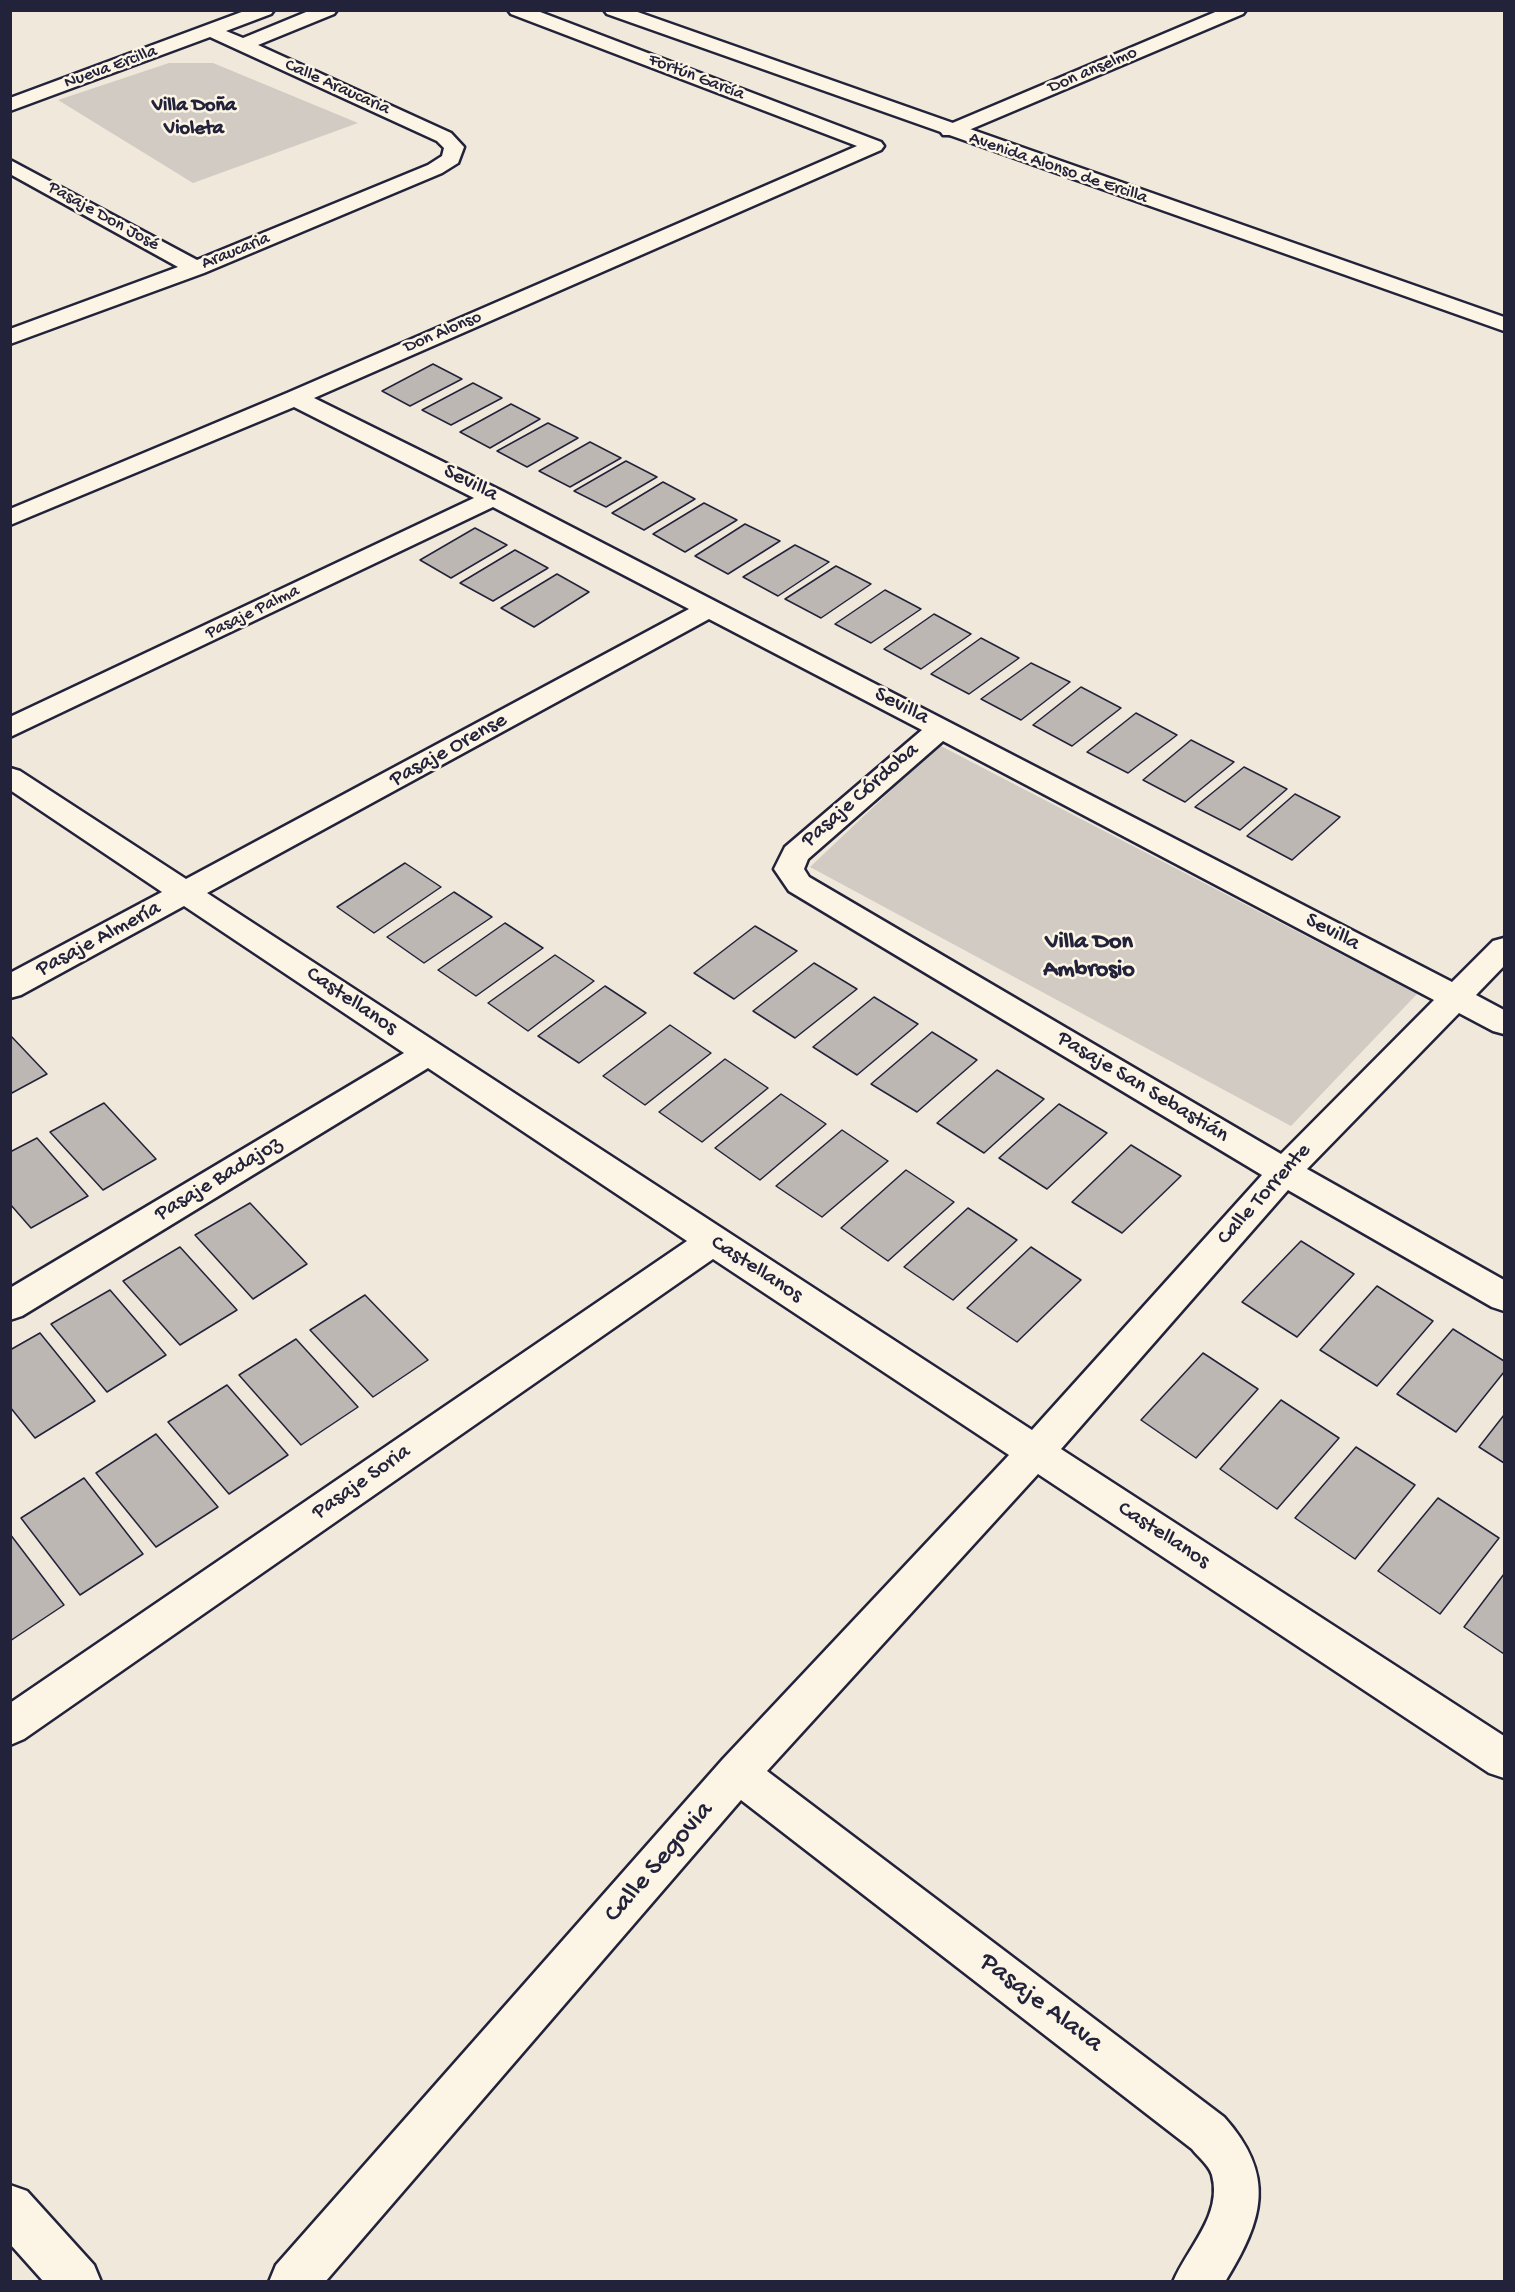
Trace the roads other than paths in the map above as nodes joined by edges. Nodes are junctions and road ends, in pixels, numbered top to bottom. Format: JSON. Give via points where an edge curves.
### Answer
{"nodes":[{"id":1,"x":265,"y":10,"type":"edge"},
{"id":2,"x":328,"y":10,"type":"edge"},
{"id":3,"x":517,"y":10,"type":"edge"},
{"id":4,"x":613,"y":10,"type":"edge"},
{"id":5,"x":1237,"y":10,"type":"edge"},
{"id":6,"x":212,"y":31,"type":"junction"},
{"id":7,"x":242,"y":45,"type":"junction"},
{"id":8,"x":10,"y":105,"type":"edge"},
{"id":9,"x":950,"y":131,"type":"junction"},
{"id":10,"x":874,"y":146,"type":"joint"},
{"id":11,"x":454,"y":153,"type":"joint"},
{"id":12,"x":10,"y":166,"type":"edge"},
{"id":13,"x":196,"y":268,"type":"junction"},
{"id":14,"x":1504,"y":324,"type":"edge"},
{"id":15,"x":10,"y":337,"type":"edge"},
{"id":16,"x":295,"y":398,"type":"junction"},
{"id":17,"x":495,"y":497,"type":"junction"},
{"id":18,"x":10,"y":518,"type":"edge"},
{"id":19,"x":710,"y":608,"type":"junction"},
{"id":20,"x":10,"y":728,"type":"edge"},
{"id":21,"x":941,"y":728,"type":"junction"},
{"id":22,"x":10,"y":777,"type":"edge"},
{"id":23,"x":789,"y":869,"type":"joint"},
{"id":24,"x":187,"y":893,"type":"junction"},
{"id":25,"x":1504,"y":948,"type":"edge"},
{"id":26,"x":10,"y":987,"type":"edge"},
{"id":27,"x":1455,"y":998,"type":"junction"},
{"id":28,"x":1504,"y":1023,"type":"edge"},
{"id":29,"x":428,"y":1053,"type":"junction"},
{"id":30,"x":1284,"y":1172,"type":"junction"},
{"id":31,"x":713,"y":1241,"type":"junction"},
{"id":32,"x":1504,"y":1297,"type":"edge"},
{"id":33,"x":10,"y":1306,"type":"edge"},
{"id":34,"x":1035,"y":1452,"type":"junction"},
{"id":35,"x":10,"y":1726,"type":"edge"},
{"id":36,"x":1504,"y":1760,"type":"edge"},
{"id":37,"x":738,"y":1773,"type":"junction"},
{"id":38,"x":10,"y":2208,"type":"edge"},
{"id":39,"x":77,"y":2282,"type":"edge"},
{"id":40,"x":293,"y":2282,"type":"edge"},
{"id":41,"x":1197,"y":2282,"type":"edge"}],
"edges":[{"from":1,"to":6,"type":"street","name":"Nueva Ercilla"},
{"from":2,"to":7,"type":"street"},
{"from":3,"to":10,"type":"street","name":"Fortún García"},
{"from":4,"to":9,"type":"street","name":"Avenida Alonso de Ercilla"},
{"from":5,"to":9,"type":"street","name":"Don anselmo"},
{"from":6,"to":7,"type":"street","name":"Calle Araucaria"},
{"from":6,"to":8,"type":"street","name":"Nueva Ercilla"},
{"from":7,"to":11,"type":"street","name":"Calle Araucaria","via":[[444,137],[454,147]]},
{"from":9,"to":14,"type":"street","name":"Avenida Alonso de Ercilla"},
{"from":10,"to":16,"type":"street","name":"Don Alonso"},
{"from":11,"to":13,"type":"street","name":"Araucaria","via":[[452,159],[435,169]]},
{"from":12,"to":13,"type":"street","name":"Pasaje Don José"},
{"from":13,"to":15,"type":"street","name":"Araucaria"},
{"from":16,"to":17,"type":"street","name":"Sevilla"},
{"from":16,"to":18,"type":"street","name":"Don Alonso"},
{"from":17,"to":19,"type":"street","name":"Sevilla"},
{"from":17,"to":20,"type":"street","name":"Pasaje Palma"},
{"from":19,"to":21,"type":"street","name":"Sevilla"},
{"from":19,"to":24,"type":"street","name":"Pasaje Orense"},
{"from":21,"to":23,"type":"street","name":"Pasaje Córdoba","via":[[795,854]]},
{"from":21,"to":27,"type":"street","name":"Sevilla"},
{"from":22,"to":24,"type":"street","name":"Castellanos"},
{"from":23,"to":30,"type":"street","name":"Pasaje San Sebastián","via":[[799,884]]},
{"from":24,"to":26,"type":"street","name":"Pasaje Almería"},
{"from":24,"to":29,"type":"street","name":"Castellanos"},
{"from":25,"to":27,"type":"street","name":"Calle Torrente"},
{"from":27,"to":28,"type":"street","name":"Sevilla"},
{"from":27,"to":30,"type":"street","name":"Calle Torrente"},
{"from":29,"to":31,"type":"street","name":"Castellanos"},
{"from":29,"to":33,"type":"street","name":"Pasaje Badajoz"},
{"from":30,"to":32,"type":"street","name":"Pasaje San Sebastián"},
{"from":30,"to":34,"type":"street","name":"Calle Torrente"},
{"from":31,"to":34,"type":"street","name":"Castellanos"},
{"from":31,"to":35,"type":"street","name":"Pasaje Soria"},
{"from":34,"to":36,"type":"street","name":"Castellanos"},
{"from":34,"to":37,"type":"street","name":"Calle Segovia"},
{"from":37,"to":40,"type":"street","name":"Calle Segovia"},
{"from":37,"to":41,"type":"street","name":"Pasaje Alava","via":[[1208,2133],[1228,2158],[1237,2183],[1235,2216]]},
{"from":38,"to":39,"type":"street"}]}
